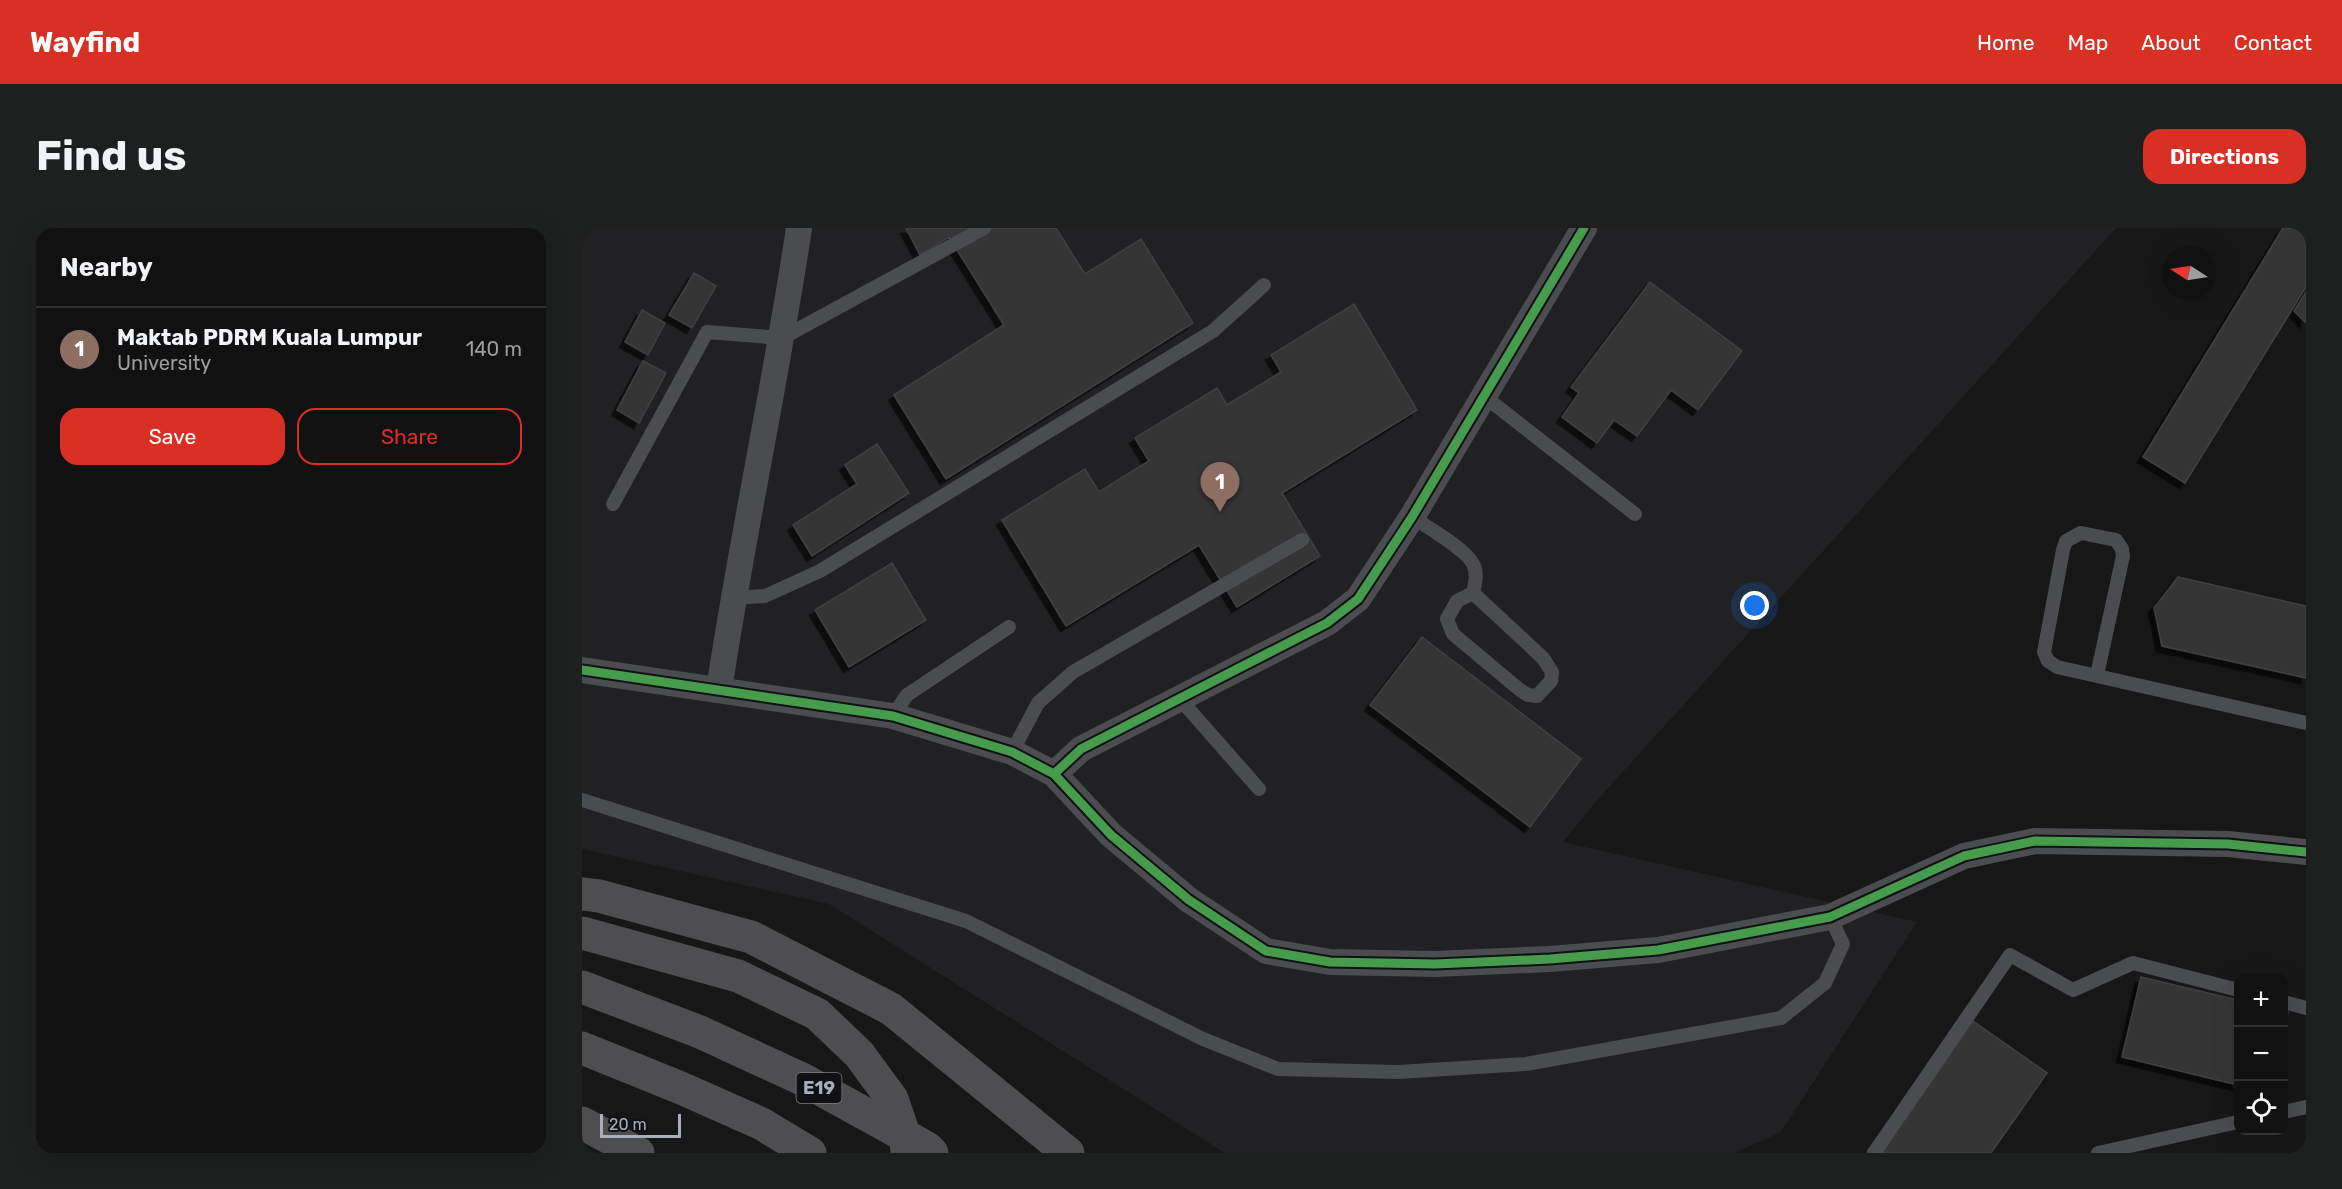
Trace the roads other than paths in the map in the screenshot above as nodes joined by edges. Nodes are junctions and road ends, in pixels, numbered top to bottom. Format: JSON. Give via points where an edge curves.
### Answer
{"nodes":[{"id":1,"x":799,"y":228,"type":"edge"},
{"id":2,"x":984,"y":228,"type":"edge"},
{"id":3,"x":1584,"y":228,"type":"edge"},
{"id":4,"x":1264,"y":285,"type":"dead end"},
{"id":5,"x":782,"y":338,"type":"junction"},
{"id":6,"x":1485,"y":396,"type":"junction"},
{"id":7,"x":613,"y":504,"type":"dead end"},
{"id":8,"x":1635,"y":514,"type":"dead end"},
{"id":9,"x":1412,"y":517,"type":"junction"},
{"id":10,"x":1302,"y":540,"type":"dead end"},
{"id":11,"x":1473,"y":593,"type":"junction"},
{"id":12,"x":733,"y":598,"type":"junction"},
{"id":13,"x":1009,"y":627,"type":"dead end"},
{"id":14,"x":582,"y":670,"type":"edge"},
{"id":15,"x":2097,"y":675,"type":"junction"},
{"id":16,"x":719,"y":690,"type":"junction"},
{"id":17,"x":1179,"y":698,"type":"junction"},
{"id":18,"x":894,"y":716,"type":"junction"},
{"id":19,"x":2306,"y":723,"type":"edge"},
{"id":20,"x":1012,"y":752,"type":"junction"},
{"id":21,"x":1054,"y":774,"type":"junction"},
{"id":22,"x":1259,"y":789,"type":"dead end"},
{"id":23,"x":582,"y":800,"type":"edge"},
{"id":24,"x":2306,"y":852,"type":"edge"},
{"id":25,"x":582,"y":894,"type":"edge"},
{"id":26,"x":1830,"y":917,"type":"junction"},
{"id":27,"x":582,"y":933,"type":"edge"},
{"id":28,"x":582,"y":987,"type":"edge"},
{"id":29,"x":2234,"y":989,"type":"edge"},
{"id":30,"x":2288,"y":1003,"type":"edge"},
{"id":31,"x":2306,"y":1008,"type":"edge"},
{"id":32,"x":582,"y":1048,"type":"edge"},
{"id":33,"x":2306,"y":1107,"type":"edge"},
{"id":34,"x":2288,"y":1111,"type":"edge"},
{"id":35,"x":582,"y":1123,"type":"edge"},
{"id":36,"x":2234,"y":1123,"type":"edge"},
{"id":37,"x":638,"y":1153,"type":"edge"},
{"id":38,"x":810,"y":1153,"type":"edge"},
{"id":39,"x":907,"y":1153,"type":"edge"},
{"id":40,"x":932,"y":1153,"type":"edge"},
{"id":41,"x":1068,"y":1153,"type":"edge"},
{"id":42,"x":1874,"y":1153,"type":"edge"},
{"id":43,"x":2098,"y":1153,"type":"edge"}],
"edges":[{"from":1,"to":5,"type":"street"},
{"from":2,"to":5,"type":"lane"},
{"from":3,"to":6,"type":"street"},
{"from":4,"to":12,"type":"lane","via":[[1213,331],[820,571],[765,596]]},
{"from":5,"to":7,"type":"lane","via":[[706,332]]},
{"from":5,"to":12,"type":"street"},
{"from":6,"to":8,"type":"lane"},
{"from":6,"to":9,"type":"street"},
{"from":9,"to":11,"type":"lane","via":[[1473,563]]},
{"from":9,"to":17,"type":"street","via":[[1358,599],[1327,623]]},
{"from":10,"to":20,"type":"lane","via":[[1073,672],[1038,703]]},
{"from":11,"to":11,"type":"lane","via":[[1535,650],[1552,672],[1551,681],[1537,696],[1520,690],[1453,634],[1447,619],[1457,601]]},
{"from":12,"to":16,"type":"street"},
{"from":13,"to":18,"type":"lane","via":[[907,695]]},
{"from":14,"to":16,"type":"street"},
{"from":15,"to":15,"type":"lane","via":[[2057,667],[2044,652],[2063,550],[2066,541],[2081,533],[2116,540],[2123,556]]},
{"from":15,"to":19,"type":"lane"},
{"from":16,"to":18,"type":"street"},
{"from":17,"to":21,"type":"street","via":[[1081,749]]},
{"from":17,"to":22,"type":"lane"},
{"from":18,"to":20,"type":"street"},
{"from":20,"to":21,"type":"street"},
{"from":21,"to":26,"type":"street","via":[[1110,835],[1189,900],[1266,951],[1330,962],[1435,964],[1550,959],[1658,950]]},
{"from":23,"to":26,"type":"lane","via":[[966,921],[1203,1039],[1278,1069],[1398,1072],[1526,1064],[1781,1018],[1825,983],[1843,944]]},
{"from":24,"to":26,"type":"street","via":[[2228,844],[2035,841],[1964,856]]},
{"from":25,"to":41,"type":"highway","via":[[751,938],[891,1009]]},
{"from":27,"to":39,"type":"highway","via":[[738,976],[817,1014],[858,1054],[892,1099]]},
{"from":28,"to":40,"type":"highway","number":"E19","bridge":true,"via":[[700,1032],[802,1079]]},
{"from":29,"to":42,"type":"lane","via":[[2133,963],[2073,990],[2010,955]]},
{"from":30,"to":31,"type":"lane"},
{"from":32,"to":38,"type":"highway","via":[[762,1124]]},
{"from":33,"to":34,"type":"lane"},
{"from":35,"to":37,"type":"highway"},
{"from":36,"to":43,"type":"lane"}]}
